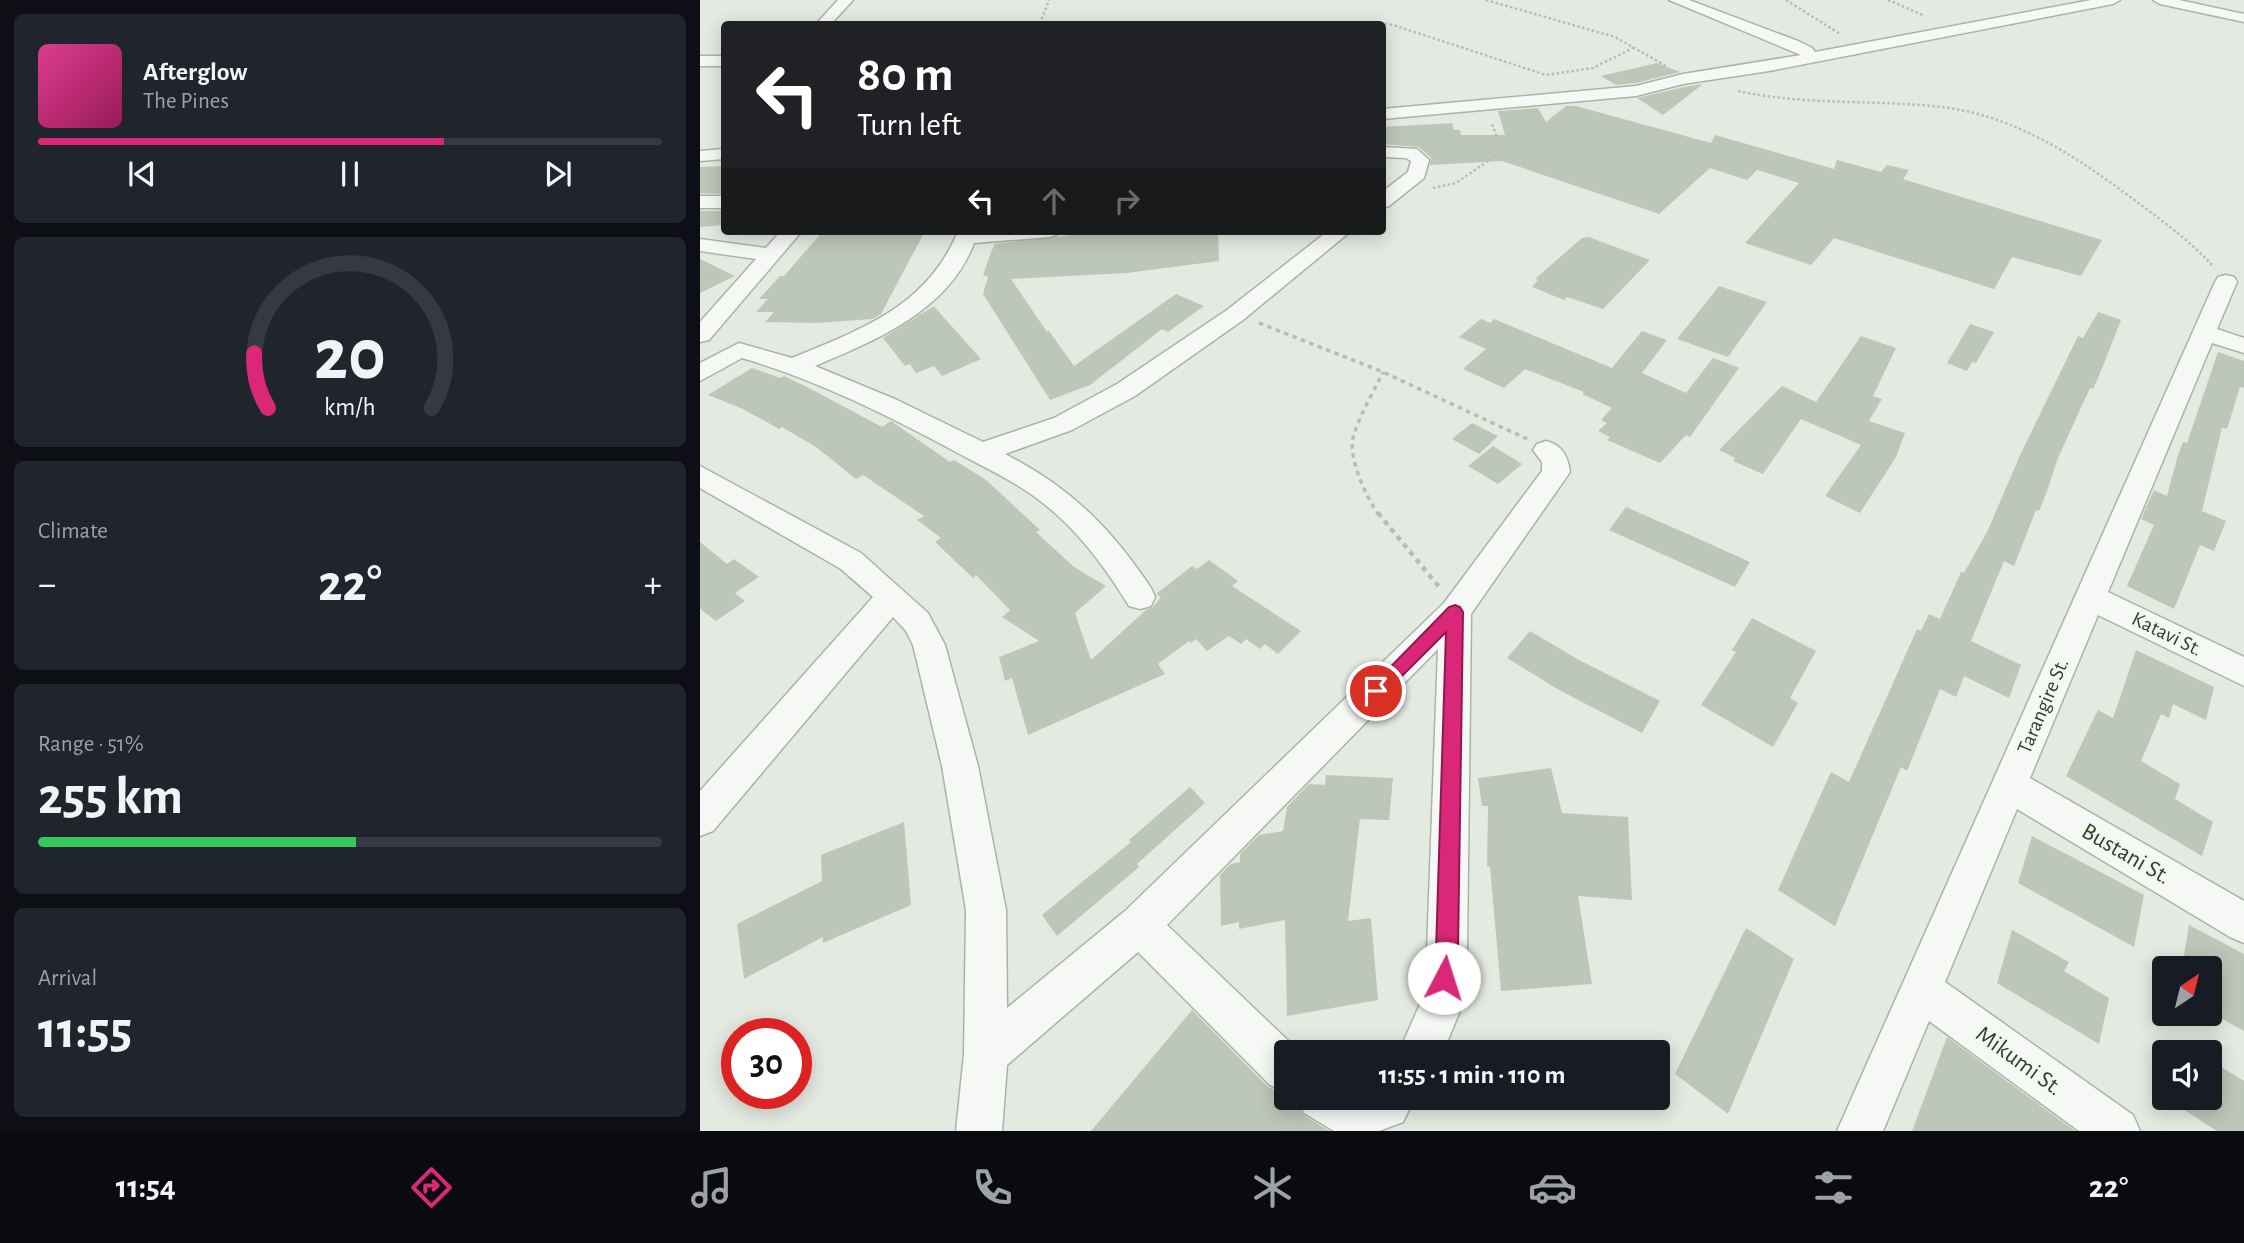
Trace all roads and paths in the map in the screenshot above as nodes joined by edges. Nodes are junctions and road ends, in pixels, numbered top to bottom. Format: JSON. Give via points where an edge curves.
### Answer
{"nodes":[{"id":1,"x":846,"y":0,"type":"edge"},
{"id":2,"x":1049,"y":0,"type":"edge"},
{"id":3,"x":1486,"y":0,"type":"edge"},
{"id":4,"x":1676,"y":0,"type":"edge"},
{"id":5,"x":1786,"y":0,"type":"edge"},
{"id":6,"x":2113,"y":0,"type":"edge"},
{"id":7,"x":2160,"y":0,"type":"edge"},
{"id":8,"x":2244,"y":18,"type":"edge"},
{"id":9,"x":826,"y":21,"type":"edge"},
{"id":10,"x":1041,"y":21,"type":"edge"},
{"id":11,"x":1386,"y":24,"type":"edge"},
{"id":12,"x":1635,"y":47,"type":"junction"},
{"id":13,"x":1850,"y":51,"type":"junction"},
{"id":14,"x":1810,"y":57,"type":"junction"},
{"id":15,"x":700,"y":61,"type":"edge"},
{"id":16,"x":721,"y":61,"type":"edge"},
{"id":17,"x":1692,"y":78,"type":"junction"},
{"id":18,"x":1484,"y":105,"type":"junction"},
{"id":19,"x":1386,"y":114,"type":"edge"},
{"id":20,"x":1386,"y":152,"type":"edge"},
{"id":21,"x":721,"y":154,"type":"edge"},
{"id":22,"x":700,"y":156,"type":"edge"},
{"id":23,"x":1387,"y":196,"type":"edge"},
{"id":24,"x":721,"y":201,"type":"edge"},
{"id":25,"x":700,"y":202,"type":"edge"},
{"id":26,"x":789,"y":235,"type":"edge"},
{"id":27,"x":975,"y":235,"type":"edge"},
{"id":28,"x":1331,"y":235,"type":"edge"},
{"id":29,"x":700,"y":245,"type":"edge"},
{"id":30,"x":772,"y":255,"type":"junction"},
{"id":31,"x":2226,"y":282,"type":"joint"},
{"id":32,"x":1235,"y":316,"type":"junction"},
{"id":33,"x":2204,"y":332,"type":"junction"},
{"id":34,"x":700,"y":335,"type":"edge"},
{"id":35,"x":867,"y":335,"type":"junction"},
{"id":36,"x":2244,"y":346,"type":"edge"},
{"id":37,"x":739,"y":350,"type":"junction"},
{"id":38,"x":794,"y":366,"type":"junction"},
{"id":39,"x":1383,"y":372,"type":"junction"},
{"id":40,"x":700,"y":373,"type":"edge"},
{"id":41,"x":838,"y":383,"type":"junction"},
{"id":42,"x":1546,"y":450,"type":"joint"},
{"id":43,"x":980,"y":453,"type":"junction"},
{"id":44,"x":700,"y":476,"type":"edge"},
{"id":45,"x":892,"y":596,"type":"junction"},
{"id":46,"x":1140,"y":597,"type":"dead end"},
{"id":47,"x":2090,"y":597,"type":"junction"},
{"id":48,"x":1455,"y":612,"type":"junction"},
{"id":49,"x":2244,"y":672,"type":"edge"},
{"id":50,"x":2009,"y":785,"type":"junction"},
{"id":51,"x":700,"y":818,"type":"edge"},
{"id":52,"x":2244,"y":923,"type":"edge"},
{"id":53,"x":1139,"y":925,"type":"junction"},
{"id":54,"x":1921,"y":990,"type":"junction"},
{"id":55,"x":1427,"y":1040,"type":"edge"},
{"id":56,"x":986,"y":1054,"type":"junction"},
{"id":57,"x":1274,"y":1057,"type":"edge"},
{"id":58,"x":1341,"y":1110,"type":"edge"},
{"id":59,"x":1375,"y":1110,"type":"edge"},
{"id":60,"x":979,"y":1131,"type":"edge"},
{"id":61,"x":1860,"y":1131,"type":"edge"},
{"id":62,"x":2117,"y":1131,"type":"edge"}],
"edges":[{"from":1,"to":9,"type":"street"},
{"from":2,"to":10,"type":"path"},
{"from":3,"to":12,"type":"path","via":[[1596,31]]},
{"from":4,"to":14,"type":"street","via":[[1793,44]]},
{"from":5,"to":13,"type":"path","via":[[1849,39],[1853,43]]},
{"from":6,"to":13,"type":"street"},
{"from":7,"to":8,"type":"street"},
{"from":11,"to":12,"type":"path","via":[[1546,75],[1608,64]]},
{"from":12,"to":17,"type":"path"},
{"from":13,"to":14,"type":"street"},
{"from":14,"to":17,"type":"street"},
{"from":15,"to":16,"type":"street"},
{"from":17,"to":18,"type":"street","via":[[1618,93]]},
{"from":17,"to":31,"type":"path","via":[[1774,100],[1934,106],[2005,121],[2040,137],[2118,188],[2201,252]]},
{"from":18,"to":19,"type":"street"},
{"from":18,"to":23,"type":"path","via":[[1502,149],[1498,154],[1456,183]]},
{"from":20,"to":23,"type":"street","via":[[1411,153],[1420,160],[1417,174]]},
{"from":21,"to":22,"type":"street"},
{"from":24,"to":25,"type":"street"},
{"from":26,"to":30,"type":"street"},
{"from":27,"to":35,"type":"street","via":[[946,275],[903,314]]},
{"from":28,"to":32,"type":"street","via":[[1314,242]]},
{"from":29,"to":30,"type":"street"},
{"from":30,"to":34,"type":"street"},
{"from":31,"to":33,"type":"street","name":"Tarangire St."},
{"from":32,"to":39,"type":"path"},
{"from":32,"to":43,"type":"street","via":[[1115,396],[1063,424]]},
{"from":33,"to":36,"type":"street"},
{"from":33,"to":47,"type":"street","name":"Tarangire St."},
{"from":34,"to":37,"type":"street"},
{"from":35,"to":38,"type":"street"},
{"from":35,"to":41,"type":"street"},
{"from":37,"to":38,"type":"street"},
{"from":37,"to":40,"type":"street"},
{"from":38,"to":41,"type":"street"},
{"from":39,"to":42,"type":"path"},
{"from":39,"to":48,"type":"path","via":[[1352,440],[1358,475],[1372,506],[1437,583]]},
{"from":41,"to":43,"type":"street"},
{"from":42,"to":48,"type":"street","via":[[1555,460],[1556,472]]},
{"from":43,"to":46,"type":"street","via":[[1030,478],[1088,525],[1110,549]]},
{"from":44,"to":45,"type":"street","via":[[851,561]]},
{"from":45,"to":51,"type":"street"},
{"from":45,"to":56,"type":"street","via":[[917,622],[929,646],[960,766],[986,911]]},
{"from":47,"to":49,"type":"street","name":"Katavi St."},
{"from":47,"to":50,"type":"street","name":"Tarangire St."},
{"from":48,"to":53,"type":"street"},
{"from":48,"to":55,"type":"street","via":[[1447,951],[1441,1006]]},
{"from":50,"to":52,"type":"street","name":"Bustani St."},
{"from":50,"to":54,"type":"street","name":"Tarangire St."},
{"from":53,"to":56,"type":"street"},
{"from":53,"to":57,"type":"street"},
{"from":54,"to":61,"type":"street","name":"Tarangire St."},
{"from":54,"to":62,"type":"street","name":"Mikumi St."},
{"from":56,"to":60,"type":"street"},
{"from":58,"to":59,"type":"street","via":[[1353,1117]]}]}
